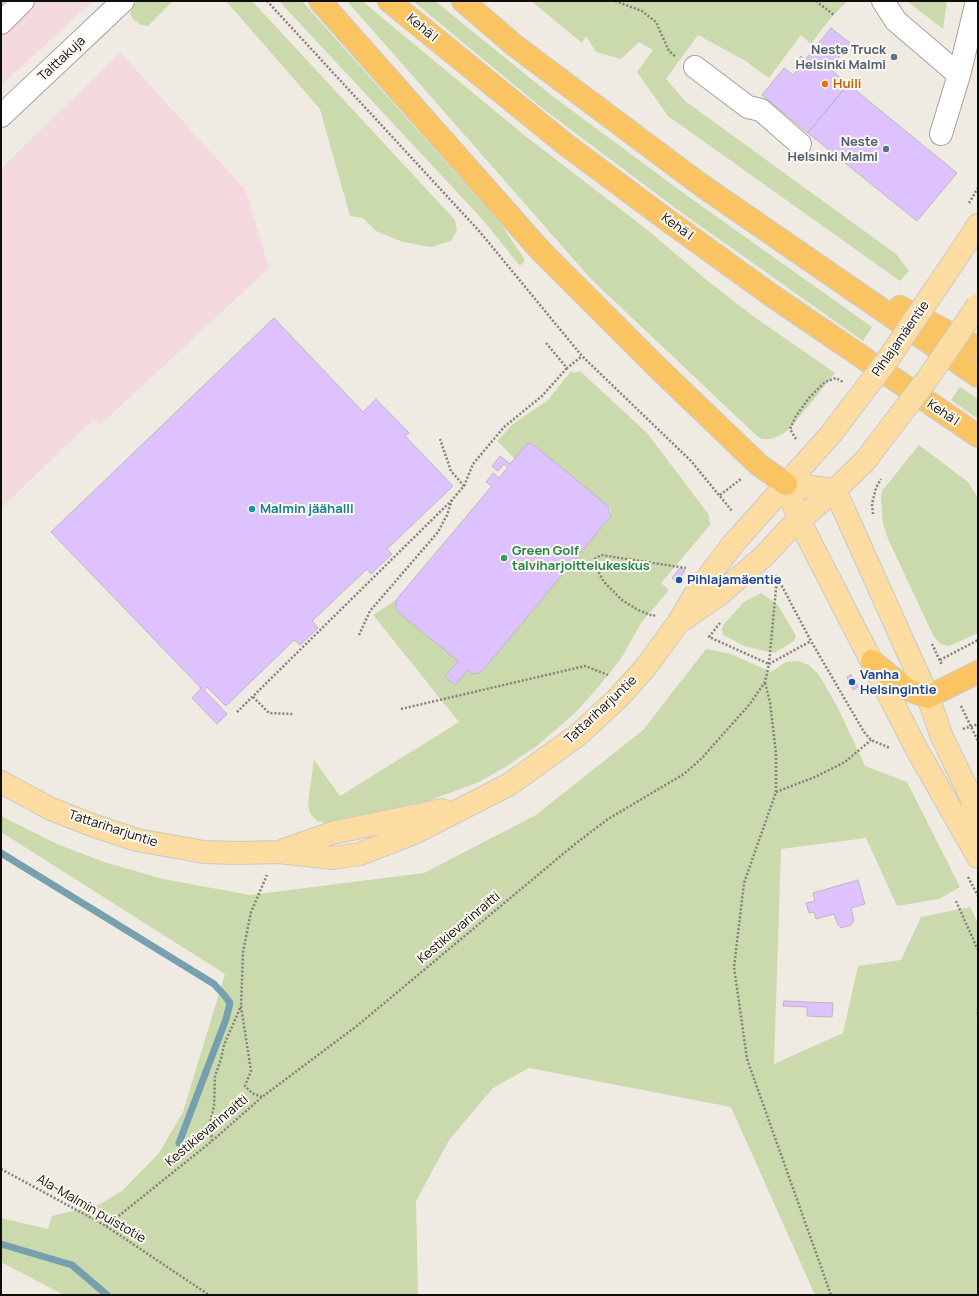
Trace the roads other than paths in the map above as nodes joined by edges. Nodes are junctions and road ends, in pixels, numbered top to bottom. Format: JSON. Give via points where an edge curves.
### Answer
{"nodes":[{"id":1,"x":23,"y":1,"type":"edge"},
{"id":2,"x":123,"y":1,"type":"edge"},
{"id":3,"x":320,"y":1,"type":"edge"},
{"id":4,"x":389,"y":1,"type":"edge"},
{"id":5,"x":463,"y":1,"type":"edge"},
{"id":6,"x":883,"y":1,"type":"edge"},
{"id":7,"x":977,"y":1,"type":"edge"},
{"id":8,"x":1,"y":23,"type":"edge"},
{"id":9,"x":696,"y":67,"type":"road end"},
{"id":10,"x":959,"y":74,"type":"junction"},
{"id":11,"x":1,"y":116,"type":"edge"},
{"id":12,"x":941,"y":134,"type":"dead end"},
{"id":13,"x":800,"y":144,"type":"dead end"},
{"id":14,"x":978,"y":225,"type":"edge"},
{"id":15,"x":798,"y":253,"type":"junction"},
{"id":16,"x":978,"y":305,"type":"edge"},
{"id":17,"x":978,"y":348,"type":"edge"},
{"id":18,"x":978,"y":376,"type":"edge"},
{"id":19,"x":978,"y":436,"type":"edge"},
{"id":20,"x":786,"y":484,"type":"junction"},
{"id":21,"x":835,"y":490,"type":"junction"},
{"id":22,"x":799,"y":520,"type":"junction"},
{"id":23,"x":678,"y":623,"type":"junction"},
{"id":24,"x":872,"y":661,"type":"junction"},
{"id":25,"x":978,"y":672,"type":"edge"},
{"id":26,"x":928,"y":698,"type":"junction"},
{"id":27,"x":1,"y":782,"type":"edge"},
{"id":28,"x":978,"y":822,"type":"edge"},
{"id":29,"x":978,"y":857,"type":"edge"}],
"edges":[{"from":1,"to":8,"type":"street"},
{"from":2,"to":11,"type":"street","name":"Talttakuja"},
{"from":3,"to":20,"type":"highway","via":[[540,250],[759,465]]},
{"from":4,"to":19,"type":"highway","name":"Kehä I","via":[[565,144],[663,217],[771,295]]},
{"from":5,"to":15,"type":"highway","via":[[514,45],[596,108]]},
{"from":6,"to":10,"type":"street","via":[[896,21]]},
{"from":7,"to":10,"type":"street"},
{"from":9,"to":13,"type":"street","via":[[748,107],[761,110]]},
{"from":10,"to":12,"type":"street"},
{"from":14,"to":20,"type":"main road","name":"Pihlajamäentie","bridge":true,"via":[[888,359],[831,434]]},
{"from":15,"to":17,"type":"highway"},
{"from":15,"to":18,"type":"highway"},
{"from":16,"to":21,"type":"main road","bridge":true,"via":[[928,378],[865,461]]},
{"from":20,"to":21,"type":"main road"},
{"from":20,"to":22,"type":"main road"},
{"from":20,"to":23,"type":"main road","name":"Tattariharjuntie","via":[[696,593]]},
{"from":21,"to":22,"type":"main road"},
{"from":21,"to":26,"type":"main road"},
{"from":22,"to":23,"type":"main road","name":"Tattariharjuntie","via":[[764,556],[720,594]]},
{"from":22,"to":24,"type":"main road"},
{"from":23,"to":27,"type":"main road","name":"Tattariharjuntie","via":[[645,668],[618,698],[578,735],[510,784],[414,833],[360,854],[333,858],[279,852],[204,852],[138,840],[51,809]]},
{"from":24,"to":26,"type":"highway","via":[[906,689]]},
{"from":24,"to":29,"type":"main road","via":[[916,748]]},
{"from":25,"to":26,"type":"highway"},
{"from":26,"to":28,"type":"main road","via":[[942,737],[971,797]]}]}
